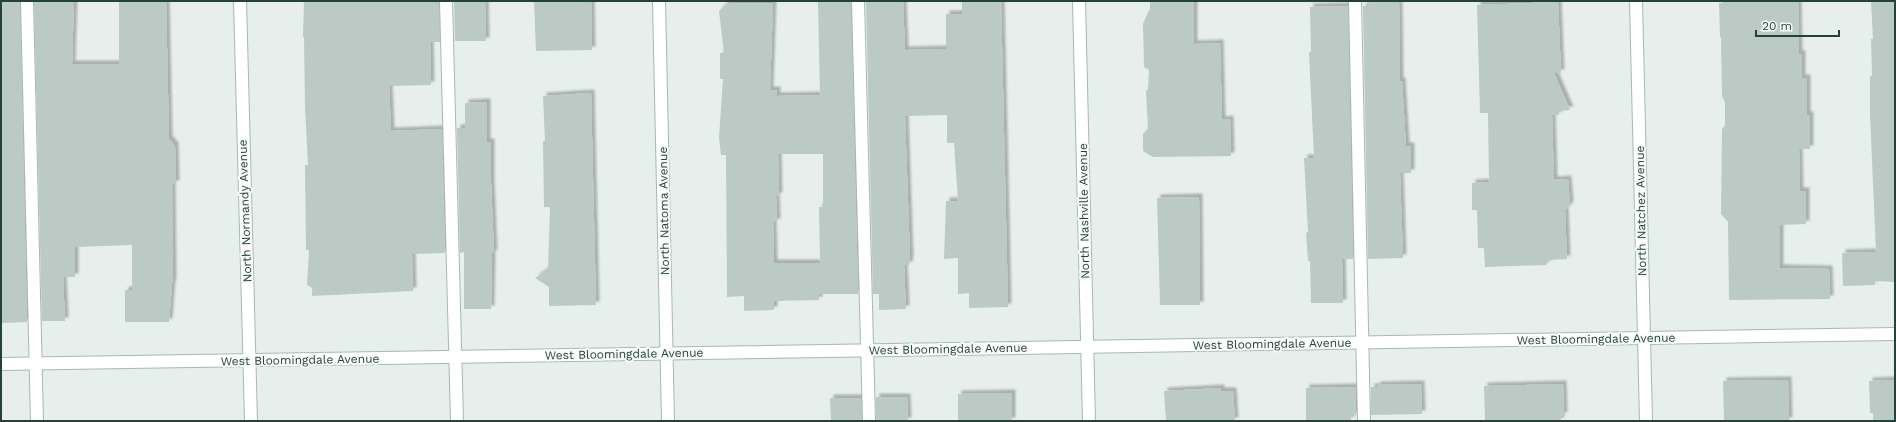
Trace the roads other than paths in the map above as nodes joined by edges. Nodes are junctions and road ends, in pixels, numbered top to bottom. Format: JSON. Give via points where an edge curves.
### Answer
{"nodes":[{"id":1,"x":27,"y":1,"type":"edge"},
{"id":2,"x":240,"y":1,"type":"edge"},
{"id":3,"x":446,"y":1,"type":"edge"},
{"id":4,"x":659,"y":1,"type":"edge"},
{"id":5,"x":858,"y":1,"type":"edge"},
{"id":6,"x":1079,"y":1,"type":"edge"},
{"id":7,"x":1355,"y":1,"type":"edge"},
{"id":8,"x":1636,"y":1,"type":"edge"},
{"id":9,"x":1895,"y":334,"type":"edge"},
{"id":10,"x":1644,"y":338,"type":"junction"},
{"id":11,"x":1363,"y":343,"type":"junction"},
{"id":12,"x":1087,"y":347,"type":"junction"},
{"id":13,"x":867,"y":350,"type":"junction"},
{"id":14,"x":667,"y":354,"type":"junction"},
{"id":15,"x":455,"y":357,"type":"junction"},
{"id":16,"x":250,"y":360,"type":"junction"},
{"id":17,"x":1,"y":364,"type":"edge"},
{"id":18,"x":36,"y":364,"type":"junction"},
{"id":19,"x":37,"y":421,"type":"edge"},
{"id":20,"x":251,"y":421,"type":"edge"},
{"id":21,"x":457,"y":421,"type":"edge"},
{"id":22,"x":668,"y":421,"type":"edge"},
{"id":23,"x":869,"y":421,"type":"edge"},
{"id":24,"x":1089,"y":421,"type":"edge"},
{"id":25,"x":1364,"y":421,"type":"edge"},
{"id":26,"x":1646,"y":421,"type":"edge"}],
"edges":[{"from":1,"to":18,"type":"street"},
{"from":2,"to":16,"type":"street","name":"North Normandy Avenue"},
{"from":3,"to":15,"type":"street"},
{"from":4,"to":14,"type":"street","name":"North Natoma Avenue"},
{"from":5,"to":13,"type":"street"},
{"from":6,"to":12,"type":"street","name":"North Nashville Avenue"},
{"from":7,"to":11,"type":"street"},
{"from":8,"to":10,"type":"street","name":"North Natchez Avenue"},
{"from":9,"to":10,"type":"street","name":"West Bloomingdale Avenue"},
{"from":10,"to":11,"type":"street","name":"West Bloomingdale Avenue"},
{"from":10,"to":26,"type":"street","name":"North Natchez Avenue"},
{"from":11,"to":12,"type":"street","name":"West Bloomingdale Avenue"},
{"from":11,"to":25,"type":"street"},
{"from":12,"to":13,"type":"street","name":"West Bloomingdale Avenue"},
{"from":12,"to":24,"type":"street","name":"North Nashville Avenue"},
{"from":13,"to":14,"type":"street","name":"West Bloomingdale Avenue"},
{"from":13,"to":23,"type":"street"},
{"from":14,"to":15,"type":"street","name":"West Bloomingdale Avenue"},
{"from":14,"to":22,"type":"street","name":"North Natoma Avenue"},
{"from":15,"to":16,"type":"street","name":"West Bloomingdale Avenue"},
{"from":15,"to":21,"type":"street"},
{"from":16,"to":18,"type":"street","name":"West Bloomingdale Avenue"},
{"from":16,"to":20,"type":"street","name":"North Normandy Avenue"},
{"from":17,"to":18,"type":"street","name":"West Bloomingdale Avenue"},
{"from":18,"to":19,"type":"street"}]}
